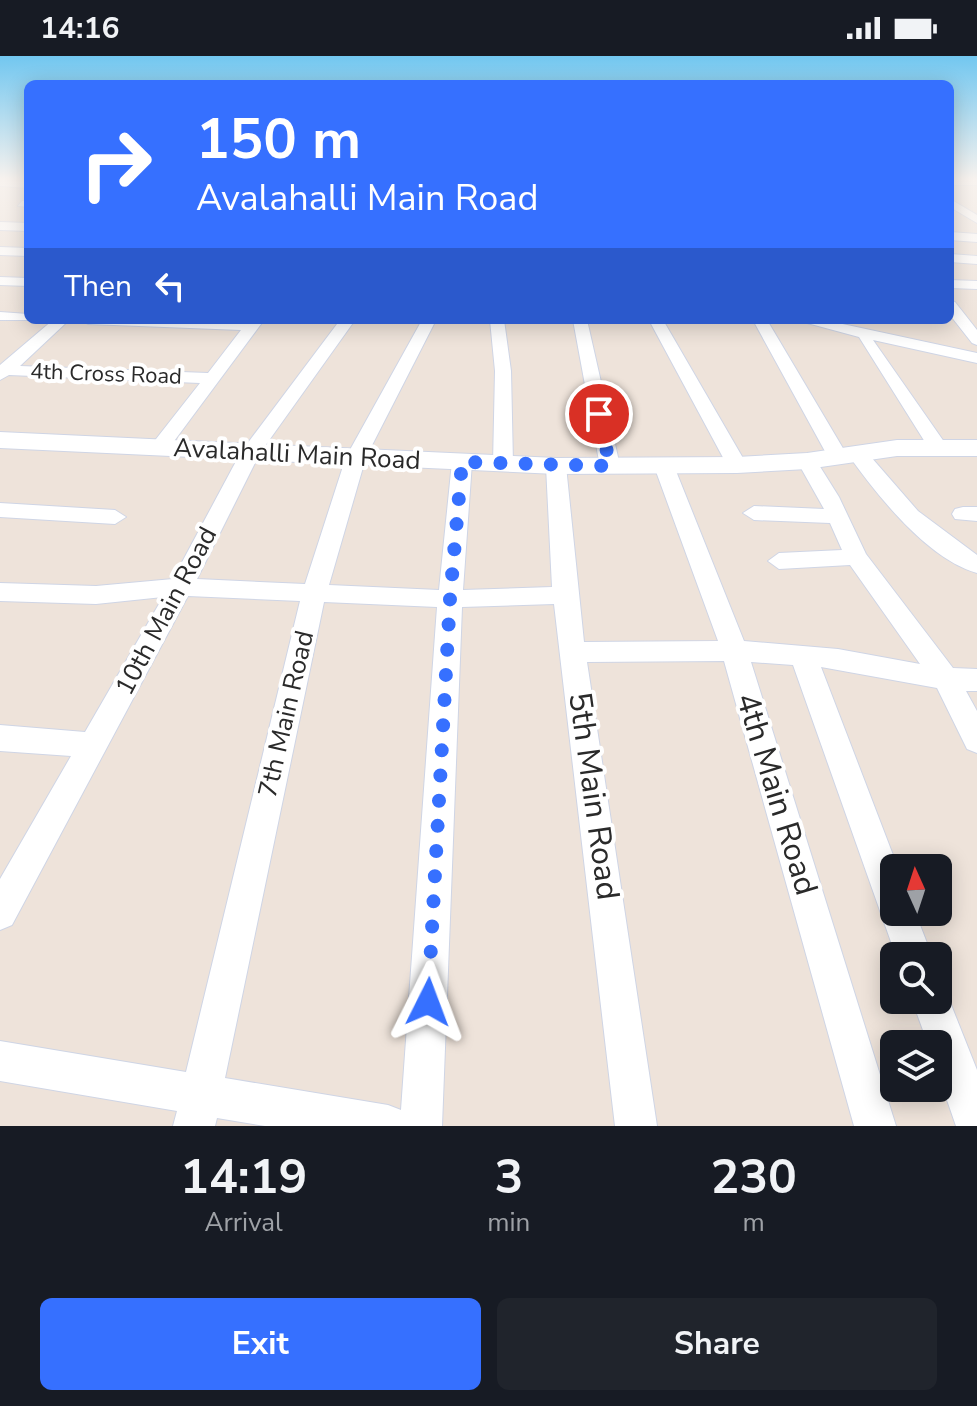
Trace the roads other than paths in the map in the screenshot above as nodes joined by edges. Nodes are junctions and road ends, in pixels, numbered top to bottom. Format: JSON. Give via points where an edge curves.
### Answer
{"nodes":[{"id":1,"x":954,"y":236,"type":"edge"},
{"id":2,"x":977,"y":238,"type":"edge"},
{"id":3,"x":0,"y":251,"type":"edge"},
{"id":4,"x":24,"y":252,"type":"edge"},
{"id":5,"x":954,"y":258,"type":"edge"},
{"id":6,"x":977,"y":260,"type":"edge"},
{"id":7,"x":0,"y":281,"type":"edge"},
{"id":8,"x":24,"y":282,"type":"edge"},
{"id":9,"x":954,"y":284,"type":"edge"},
{"id":10,"x":977,"y":285,"type":"edge"},
{"id":11,"x":954,"y":308,"type":"edge"},
{"id":12,"x":954,"y":312,"type":"edge"},
{"id":13,"x":977,"y":312,"type":"edge"},
{"id":14,"x":0,"y":316,"type":"edge"},
{"id":15,"x":24,"y":318,"type":"edge"},
{"id":16,"x":57,"y":324,"type":"edge"},
{"id":17,"x":254,"y":324,"type":"edge"},
{"id":18,"x":345,"y":324,"type":"edge"},
{"id":19,"x":427,"y":324,"type":"edge"},
{"id":20,"x":497,"y":324,"type":"edge"},
{"id":21,"x":581,"y":324,"type":"edge"},
{"id":22,"x":658,"y":324,"type":"edge"},
{"id":23,"x":763,"y":324,"type":"edge"},
{"id":24,"x":821,"y":324,"type":"edge"},
{"id":25,"x":858,"y":329,"type":"edge"},
{"id":26,"x":977,"y":340,"type":"edge"},
{"id":27,"x":977,"y":358,"type":"edge"},
{"id":28,"x":2,"y":371,"type":"edge"},
{"id":29,"x":213,"y":378,"type":"junction"},
{"id":30,"x":0,"y":440,"type":"edge"},
{"id":31,"x":937,"y":446,"type":"junction"},
{"id":32,"x":159,"y":448,"type":"junction"},
{"id":33,"x":977,"y":448,"type":"edge"},
{"id":34,"x":251,"y":452,"type":"junction"},
{"id":35,"x":847,"y":454,"type":"junction"},
{"id":36,"x":356,"y":457,"type":"junction"},
{"id":37,"x":807,"y":461,"type":"junction"},
{"id":38,"x":462,"y":462,"type":"junction"},
{"id":39,"x":503,"y":464,"type":"junction"},
{"id":40,"x":737,"y":465,"type":"junction"},
{"id":41,"x":556,"y":466,"type":"junction"},
{"id":42,"x":610,"y":466,"type":"junction"},
{"id":43,"x":664,"y":466,"type":"junction"},
{"id":44,"x":0,"y":510,"type":"edge"},
{"id":45,"x":754,"y":513,"type":"dead end"},
{"id":46,"x":837,"y":516,"type":"junction"},
{"id":47,"x":115,"y":517,"type":"dead end"},
{"id":48,"x":856,"y":557,"type":"junction"},
{"id":49,"x":971,"y":557,"type":"edge"},
{"id":50,"x":779,"y":561,"type":"dead end"},
{"id":51,"x":181,"y":587,"type":"junction"},
{"id":52,"x":0,"y":592,"type":"edge"},
{"id":53,"x":314,"y":594,"type":"junction"},
{"id":54,"x":565,"y":595,"type":"junction"},
{"id":55,"x":450,"y":599,"type":"junction"},
{"id":56,"x":734,"y":650,"type":"junction"},
{"id":57,"x":574,"y":652,"type":"junction"},
{"id":58,"x":803,"y":655,"type":"junction"},
{"id":59,"x":947,"y":680,"type":"junction"},
{"id":60,"x":977,"y":680,"type":"edge"},
{"id":61,"x":0,"y":738,"type":"edge"},
{"id":62,"x":977,"y":740,"type":"edge"},
{"id":63,"x":93,"y":745,"type":"junction"},
{"id":64,"x":880,"y":863,"type":"edge"},
{"id":65,"x":0,"y":913,"type":"edge"},
{"id":66,"x":936,"y":1014,"type":"edge"},
{"id":67,"x":0,"y":1061,"type":"edge"},
{"id":68,"x":197,"y":1109,"type":"edge"},
{"id":69,"x":977,"y":1125,"type":"edge"},
{"id":70,"x":388,"y":1126,"type":"edge"},
{"id":71,"x":421,"y":1126,"type":"edge"},
{"id":72,"x":636,"y":1126,"type":"edge"},
{"id":73,"x":875,"y":1126,"type":"edge"}],
"edges":[{"from":1,"to":2,"type":"street"},
{"from":3,"to":4,"type":"street"},
{"from":5,"to":6,"type":"street"},
{"from":7,"to":8,"type":"street"},
{"from":9,"to":10,"type":"street"},
{"from":11,"to":13,"type":"street"},
{"from":12,"to":26,"type":"street"},
{"from":14,"to":15,"type":"street"},
{"from":16,"to":28,"type":"street"},
{"from":17,"to":29,"type":"street"},
{"from":18,"to":34,"type":"street","name":"10th Main Road"},
{"from":19,"to":36,"type":"street","name":"7th Main Road"},
{"from":20,"to":39,"type":"street"},
{"from":21,"to":42,"type":"street"},
{"from":22,"to":40,"type":"street"},
{"from":23,"to":35,"type":"street"},
{"from":24,"to":27,"type":"street"},
{"from":25,"to":31,"type":"street"},
{"from":28,"to":29,"type":"street","name":"4th Cross Road"},
{"from":29,"to":32,"type":"street"},
{"from":30,"to":32,"type":"street","name":"Avalahalli Main Road"},
{"from":31,"to":33,"type":"street","name":"Avalahalli Main Road"},
{"from":31,"to":35,"type":"street","name":"Avalahalli Main Road"},
{"from":32,"to":34,"type":"street","name":"Avalahalli Main Road"},
{"from":34,"to":36,"type":"street","name":"Avalahalli Main Road"},
{"from":34,"to":51,"type":"street","name":"10th Main Road"},
{"from":35,"to":37,"type":"street","name":"Avalahalli Main Road"},
{"from":35,"to":49,"type":"street","via":[[904,508]]},
{"from":36,"to":38,"type":"street","name":"Avalahalli Main Road"},
{"from":36,"to":53,"type":"street","name":"7th Main Road"},
{"from":37,"to":40,"type":"street","name":"Avalahalli Main Road"},
{"from":37,"to":46,"type":"street"},
{"from":38,"to":39,"type":"street","name":"Avalahalli Main Road"},
{"from":38,"to":55,"type":"street"},
{"from":39,"to":41,"type":"street","name":"Avalahalli Main Road"},
{"from":40,"to":43,"type":"street","name":"Avalahalli Main Road"},
{"from":41,"to":42,"type":"street","name":"Avalahalli Main Road"},
{"from":41,"to":54,"type":"street","name":"5th Main Road"},
{"from":42,"to":43,"type":"street","name":"Avalahalli Main Road"},
{"from":43,"to":56,"type":"street","name":"4th Main Road"},
{"from":44,"to":47,"type":"street"},
{"from":45,"to":46,"type":"street"},
{"from":46,"to":48,"type":"street"},
{"from":48,"to":50,"type":"street"},
{"from":48,"to":59,"type":"street"},
{"from":51,"to":52,"type":"street","via":[[96,595]]},
{"from":51,"to":53,"type":"street"},
{"from":51,"to":63,"type":"street","name":"10th Main Road"},
{"from":53,"to":55,"type":"street"},
{"from":53,"to":68,"type":"street","name":"7th Main Road"},
{"from":54,"to":55,"type":"street"},
{"from":54,"to":57,"type":"street","name":"5th Main Road"},
{"from":55,"to":71,"type":"street"},
{"from":56,"to":57,"type":"street"},
{"from":56,"to":58,"type":"street"},
{"from":56,"to":73,"type":"street","name":"4th Main Road"},
{"from":57,"to":72,"type":"street","name":"5th Main Road"},
{"from":58,"to":59,"type":"street"},
{"from":58,"to":64,"type":"street"},
{"from":59,"to":60,"type":"street"},
{"from":59,"to":62,"type":"street"},
{"from":61,"to":63,"type":"street"},
{"from":63,"to":65,"type":"street","name":"10th Main Road"},
{"from":66,"to":69,"type":"street"},
{"from":67,"to":68,"type":"street"},
{"from":68,"to":70,"type":"street"}]}
